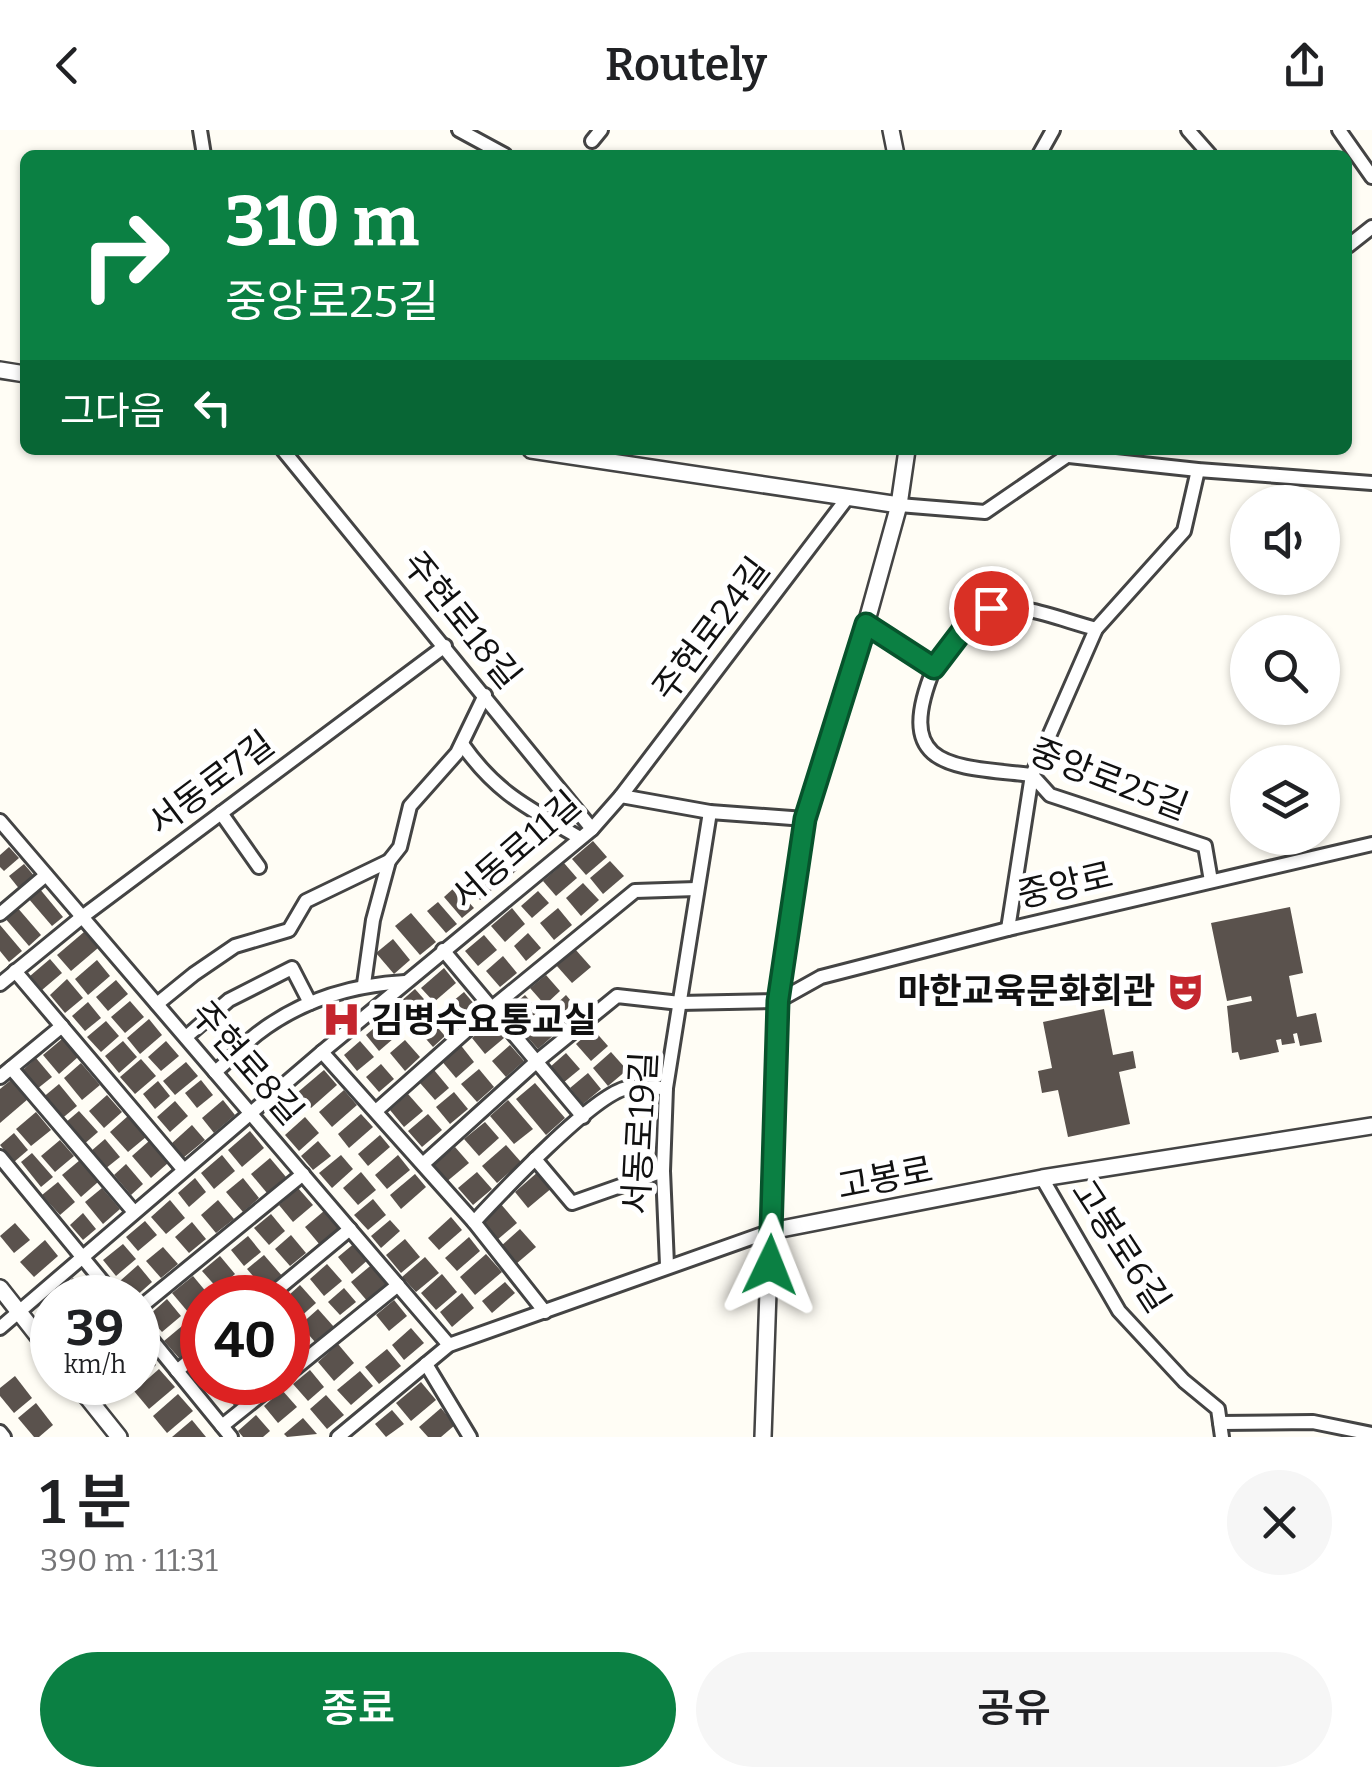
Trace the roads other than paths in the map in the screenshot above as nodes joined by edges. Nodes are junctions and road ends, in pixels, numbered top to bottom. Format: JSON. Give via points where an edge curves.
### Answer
{"nodes":[{"id":1,"x":458,"y":130,"type":"edge"},
{"id":2,"x":1188,"y":130,"type":"edge"},
{"id":3,"x":1339,"y":130,"type":"edge"},
{"id":4,"x":496,"y":150,"type":"edge"},
{"id":5,"x":1206,"y":150,"type":"edge"},
{"id":6,"x":1372,"y":177,"type":"edge"},
{"id":7,"x":1372,"y":226,"type":"edge"},
{"id":8,"x":1352,"y":243,"type":"edge"},
{"id":9,"x":288,"y":455,"type":"edge"},
{"id":10,"x":565,"y":455,"type":"edge"},
{"id":11,"x":906,"y":455,"type":"edge"},
{"id":12,"x":1069,"y":455,"type":"edge"},
{"id":13,"x":1087,"y":455,"type":"edge"},
{"id":14,"x":1198,"y":470,"type":"junction"},
{"id":15,"x":1372,"y":483,"type":"edge"},
{"id":16,"x":848,"y":498,"type":"junction"},
{"id":17,"x":899,"y":505,"type":"junction"},
{"id":18,"x":866,"y":624,"type":"junction"},
{"id":19,"x":1096,"y":629,"type":"junction"},
{"id":20,"x":445,"y":646,"type":"junction"},
{"id":21,"x":934,"y":668,"type":"junction"},
{"id":22,"x":484,"y":695,"type":"junction"},
{"id":23,"x":462,"y":744,"type":"junction"},
{"id":24,"x":1032,"y":775,"type":"junction"},
{"id":25,"x":621,"y":796,"type":"junction"},
{"id":26,"x":710,"y":812,"type":"junction"},
{"id":27,"x":221,"y":813,"type":"junction"},
{"id":28,"x":805,"y":819,"type":"junction"},
{"id":29,"x":0,"y":821,"type":"edge"},
{"id":30,"x":586,"y":834,"type":"junction"},
{"id":31,"x":1372,"y":844,"type":"edge"},
{"id":32,"x":389,"y":861,"type":"junction"},
{"id":33,"x":259,"y":867,"type":"dead end"},
{"id":34,"x":46,"y":875,"type":"junction"},
{"id":35,"x":1211,"y":880,"type":"junction"},
{"id":36,"x":696,"y":888,"type":"junction"},
{"id":37,"x":0,"y":914,"type":"edge"},
{"id":38,"x":82,"y":916,"type":"junction"},
{"id":39,"x":1008,"y":929,"type":"junction"},
{"id":40,"x":444,"y":950,"type":"junction"},
{"id":41,"x":16,"y":971,"type":"junction"},
{"id":42,"x":406,"y":982,"type":"junction"},
{"id":43,"x":0,"y":984,"type":"edge"},
{"id":44,"x":364,"y":984,"type":"junction"},
{"id":45,"x":778,"y":1001,"type":"junction"},
{"id":46,"x":310,"y":1003,"type":"junction"},
{"id":47,"x":680,"y":1003,"type":"junction"},
{"id":48,"x":157,"y":1004,"type":"junction"},
{"id":49,"x":493,"y":1007,"type":"junction"},
{"id":50,"x":62,"y":1026,"type":"junction"},
{"id":51,"x":186,"y":1038,"type":"junction"},
{"id":52,"x":322,"y":1052,"type":"junction"},
{"id":53,"x":536,"y":1062,"type":"junction"},
{"id":54,"x":215,"y":1072,"type":"junction"},
{"id":55,"x":6,"y":1073,"type":"edge"},
{"id":56,"x":666,"y":1088,"type":"junction"},
{"id":57,"x":376,"y":1111,"type":"junction"},
{"id":58,"x":251,"y":1113,"type":"junction"},
{"id":59,"x":583,"y":1116,"type":"junction"},
{"id":60,"x":1372,"y":1126,"type":"edge"},
{"id":61,"x":0,"y":1156,"type":"edge"},
{"id":62,"x":535,"y":1159,"type":"junction"},
{"id":63,"x":423,"y":1164,"type":"junction"},
{"id":64,"x":183,"y":1170,"type":"junction"},
{"id":65,"x":663,"y":1171,"type":"junction"},
{"id":66,"x":303,"y":1174,"type":"junction"},
{"id":67,"x":1042,"y":1178,"type":"junction"},
{"id":68,"x":134,"y":1212,"type":"junction"},
{"id":69,"x":474,"y":1222,"type":"junction"},
{"id":70,"x":350,"y":1230,"type":"junction"},
{"id":71,"x":771,"y":1231,"type":"junction"},
{"id":72,"x":82,"y":1256,"type":"junction"},
{"id":73,"x":667,"y":1265,"type":"junction"},
{"id":74,"x":97,"y":1275,"type":"edge"},
{"id":75,"x":295,"y":1275,"type":"edge"},
{"id":76,"x":398,"y":1285,"type":"junction"},
{"id":77,"x":0,"y":1288,"type":"edge"},
{"id":78,"x":160,"y":1291,"type":"edge"},
{"id":79,"x":19,"y":1312,"type":"junction"},
{"id":80,"x":545,"y":1312,"type":"junction"},
{"id":81,"x":30,"y":1326,"type":"edge"},
{"id":82,"x":0,"y":1328,"type":"edge"},
{"id":83,"x":449,"y":1345,"type":"junction"},
{"id":84,"x":160,"y":1350,"type":"edge"},
{"id":85,"x":310,"y":1356,"type":"edge"},
{"id":86,"x":426,"y":1364,"type":"junction"},
{"id":87,"x":180,"y":1368,"type":"edge"},
{"id":88,"x":177,"y":1371,"type":"junction"},
{"id":89,"x":94,"y":1405,"type":"edge"},
{"id":90,"x":254,"y":1405,"type":"edge"},
{"id":91,"x":1221,"y":1430,"type":"edge"},
{"id":92,"x":227,"y":1432,"type":"edge"},
{"id":93,"x":1372,"y":1434,"type":"edge"},
{"id":94,"x":465,"y":1435,"type":"edge"},
{"id":95,"x":119,"y":1437,"type":"edge"},
{"id":96,"x":338,"y":1437,"type":"edge"},
{"id":97,"x":763,"y":1437,"type":"edge"}],
"edges":[{"from":1,"to":4,"type":"street"},
{"from":2,"to":5,"type":"street"},
{"from":3,"to":6,"type":"street"},
{"from":7,"to":8,"type":"street"},
{"from":9,"to":20,"type":"street","name":"주현로18길"},
{"from":10,"to":16,"type":"street"},
{"from":11,"to":17,"type":"street"},
{"from":12,"to":17,"type":"street","via":[[985,512]]},
{"from":13,"to":14,"type":"street"},
{"from":14,"to":15,"type":"street"},
{"from":14,"to":19,"type":"street","via":[[1184,531]]},
{"from":16,"to":17,"type":"street"},
{"from":16,"to":25,"type":"street","name":"주현로24길"},
{"from":17,"to":18,"type":"street"},
{"from":18,"to":21,"type":"street"},
{"from":18,"to":28,"type":"street"},
{"from":19,"to":21,"type":"street","name":"중앙로25길","via":[[1017,608],[991,608],[969,622]]},
{"from":19,"to":24,"type":"street"},
{"from":20,"to":22,"type":"street","name":"주현로18길"},
{"from":20,"to":27,"type":"street","name":"서동로7길"},
{"from":21,"to":24,"type":"street","name":"중앙로25길","via":[[920,722],[925,744],[938,759]]},
{"from":22,"to":23,"type":"street"},
{"from":22,"to":30,"type":"street","name":"주현로18길"},
{"from":23,"to":30,"type":"street","via":[[505,793]]},
{"from":23,"to":32,"type":"street","via":[[410,806],[400,847]]},
{"from":24,"to":35,"type":"street","name":"중앙로25길","via":[[1050,795],[1205,846]]},
{"from":24,"to":39,"type":"street"},
{"from":25,"to":26,"type":"street","name":"서동로11길"},
{"from":25,"to":30,"type":"street","name":"서동로11길"},
{"from":26,"to":28,"type":"street","name":"서동로11길"},
{"from":26,"to":36,"type":"street","name":"서동로19길"},
{"from":27,"to":33,"type":"street"},
{"from":27,"to":38,"type":"street","name":"서동로7길"},
{"from":28,"to":45,"type":"street"},
{"from":29,"to":34,"type":"street","name":"주현로8길"},
{"from":30,"to":40,"type":"street","name":"서동로11길"},
{"from":31,"to":35,"type":"street","name":"중앙로"},
{"from":32,"to":44,"type":"street"},
{"from":32,"to":48,"type":"street","via":[[306,902],[290,930],[235,946]]},
{"from":34,"to":37,"type":"street"},
{"from":34,"to":38,"type":"street","name":"주현로8길"},
{"from":35,"to":39,"type":"street","name":"중앙로"},
{"from":36,"to":47,"type":"street","name":"서동로19길"},
{"from":36,"to":49,"type":"street","via":[[635,891]]},
{"from":38,"to":41,"type":"street","name":"서동로7길"},
{"from":38,"to":48,"type":"street","name":"주현로8길"},
{"from":39,"to":45,"type":"street","name":"중앙로","via":[[821,977]]},
{"from":40,"to":42,"type":"street","name":"서동로11길"},
{"from":40,"to":49,"type":"street","name":"서동로11길"},
{"from":41,"to":43,"type":"street","name":"서동로7길"},
{"from":41,"to":50,"type":"street"},
{"from":42,"to":44,"type":"street"},
{"from":42,"to":52,"type":"street","name":"서동로11길"},
{"from":44,"to":46,"type":"street"},
{"from":45,"to":47,"type":"street","name":"서동로19길"},
{"from":45,"to":71,"type":"street"},
{"from":46,"to":51,"type":"street","via":[[292,968],[229,1000]]},
{"from":46,"to":54,"type":"street","via":[[256,1035]]},
{"from":47,"to":53,"type":"street","via":[[617,996]]},
{"from":47,"to":56,"type":"street","name":"서동로19길"},
{"from":48,"to":51,"type":"street","name":"주현로8길"},
{"from":49,"to":53,"type":"street","name":"서동로11길"},
{"from":49,"to":57,"type":"street"},
{"from":50,"to":55,"type":"street"},
{"from":50,"to":64,"type":"street"},
{"from":51,"to":54,"type":"street","name":"주현로8길"},
{"from":52,"to":57,"type":"street"},
{"from":52,"to":58,"type":"street","name":"서동로11길"},
{"from":53,"to":59,"type":"street","name":"서동로11길"},
{"from":53,"to":63,"type":"street"},
{"from":54,"to":58,"type":"street","name":"주현로8길"},
{"from":55,"to":68,"type":"street"},
{"from":56,"to":59,"type":"street","via":[[624,1088]]},
{"from":56,"to":65,"type":"street","name":"서동로19길"},
{"from":57,"to":63,"type":"street"},
{"from":58,"to":64,"type":"street","name":"서동로11길"},
{"from":58,"to":66,"type":"street","name":"주현로8길"},
{"from":59,"to":62,"type":"street"},
{"from":60,"to":67,"type":"street","name":"고봉로"},
{"from":61,"to":72,"type":"street"},
{"from":62,"to":65,"type":"street","via":[[572,1203]]},
{"from":62,"to":69,"type":"street"},
{"from":63,"to":69,"type":"street"},
{"from":64,"to":68,"type":"street","name":"서동로11길"},
{"from":65,"to":73,"type":"street","name":"서동로19길"},
{"from":66,"to":70,"type":"street","name":"주현로8길"},
{"from":66,"to":78,"type":"street"},
{"from":67,"to":71,"type":"street","name":"고봉로"},
{"from":67,"to":91,"type":"street","name":"고봉로6길","via":[[1119,1311],[1218,1409]]},
{"from":68,"to":72,"type":"street","name":"서동로11길"},
{"from":69,"to":80,"type":"street"},
{"from":70,"to":75,"type":"street"},
{"from":70,"to":76,"type":"street","name":"주현로8길"},
{"from":71,"to":73,"type":"street","name":"고봉로"},
{"from":71,"to":97,"type":"street"},
{"from":72,"to":74,"type":"street"},
{"from":72,"to":79,"type":"street","name":"서동로11길"},
{"from":73,"to":80,"type":"street","name":"고봉로"},
{"from":76,"to":83,"type":"street","name":"주현로8길"},
{"from":76,"to":85,"type":"street"},
{"from":77,"to":79,"type":"street"},
{"from":79,"to":81,"type":"street"},
{"from":79,"to":82,"type":"street","name":"서동로11길"},
{"from":80,"to":83,"type":"street","name":"고봉로"},
{"from":83,"to":86,"type":"street","name":"고봉로"},
{"from":84,"to":88,"type":"street"},
{"from":86,"to":94,"type":"street"},
{"from":86,"to":96,"type":"street","name":"고봉로"},
{"from":87,"to":88,"type":"street"},
{"from":88,"to":92,"type":"street"},
{"from":89,"to":95,"type":"street"},
{"from":90,"to":92,"type":"street"},
{"from":91,"to":93,"type":"street","via":[[1313,1422]]}]}
